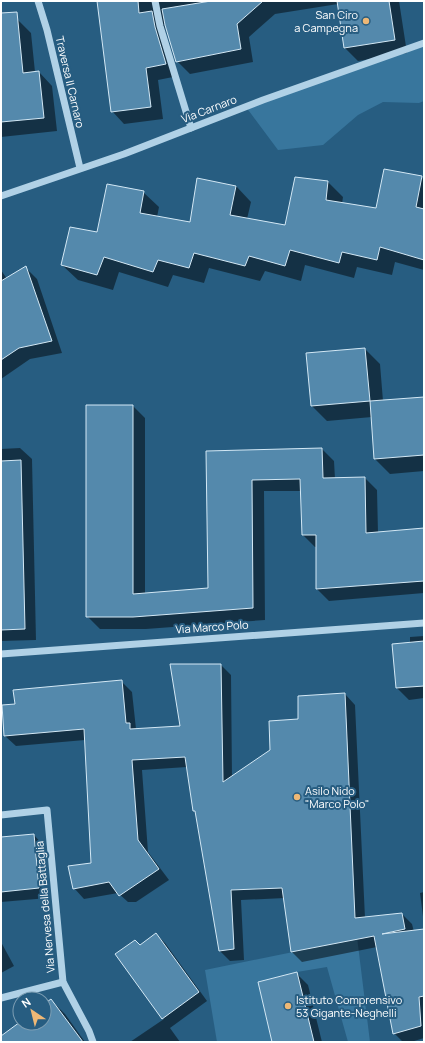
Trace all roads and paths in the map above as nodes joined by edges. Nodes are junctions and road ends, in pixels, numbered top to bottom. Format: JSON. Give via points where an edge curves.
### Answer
{"nodes":[{"id":1,"x":38,"y":1,"type":"edge"},
{"id":2,"x":155,"y":1,"type":"edge"},
{"id":3,"x":424,"y":43,"type":"edge"},
{"id":4,"x":191,"y":128,"type":"junction"},
{"id":5,"x":80,"y":168,"type":"junction"},
{"id":6,"x":1,"y":196,"type":"edge"},
{"id":7,"x":424,"y":622,"type":"edge"},
{"id":8,"x":1,"y":654,"type":"edge"},
{"id":9,"x":1,"y":815,"type":"edge"},
{"id":10,"x":62,"y":982,"type":"junction"},
{"id":11,"x":1,"y":998,"type":"edge"},
{"id":12,"x":93,"y":1042,"type":"edge"}],
"edges":[{"from":1,"to":5,"type":"street","name":"Traversa II Carnaro"},
{"from":2,"to":4,"type":"street","via":[[160,26]]},
{"from":3,"to":4,"type":"street","name":"Via Carnaro"},
{"from":4,"to":5,"type":"street","name":"Via Carnaro"},
{"from":5,"to":6,"type":"street","name":"Via Carnaro"},
{"from":7,"to":8,"type":"street","name":"Via Marco Polo"},
{"from":9,"to":10,"type":"street","name":"Via Nervesa della Battaglia","via":[[47,810]]},
{"from":10,"to":11,"type":"street"},
{"from":10,"to":12,"type":"street","name":"Via Nervesa della Battaglia"}]}
